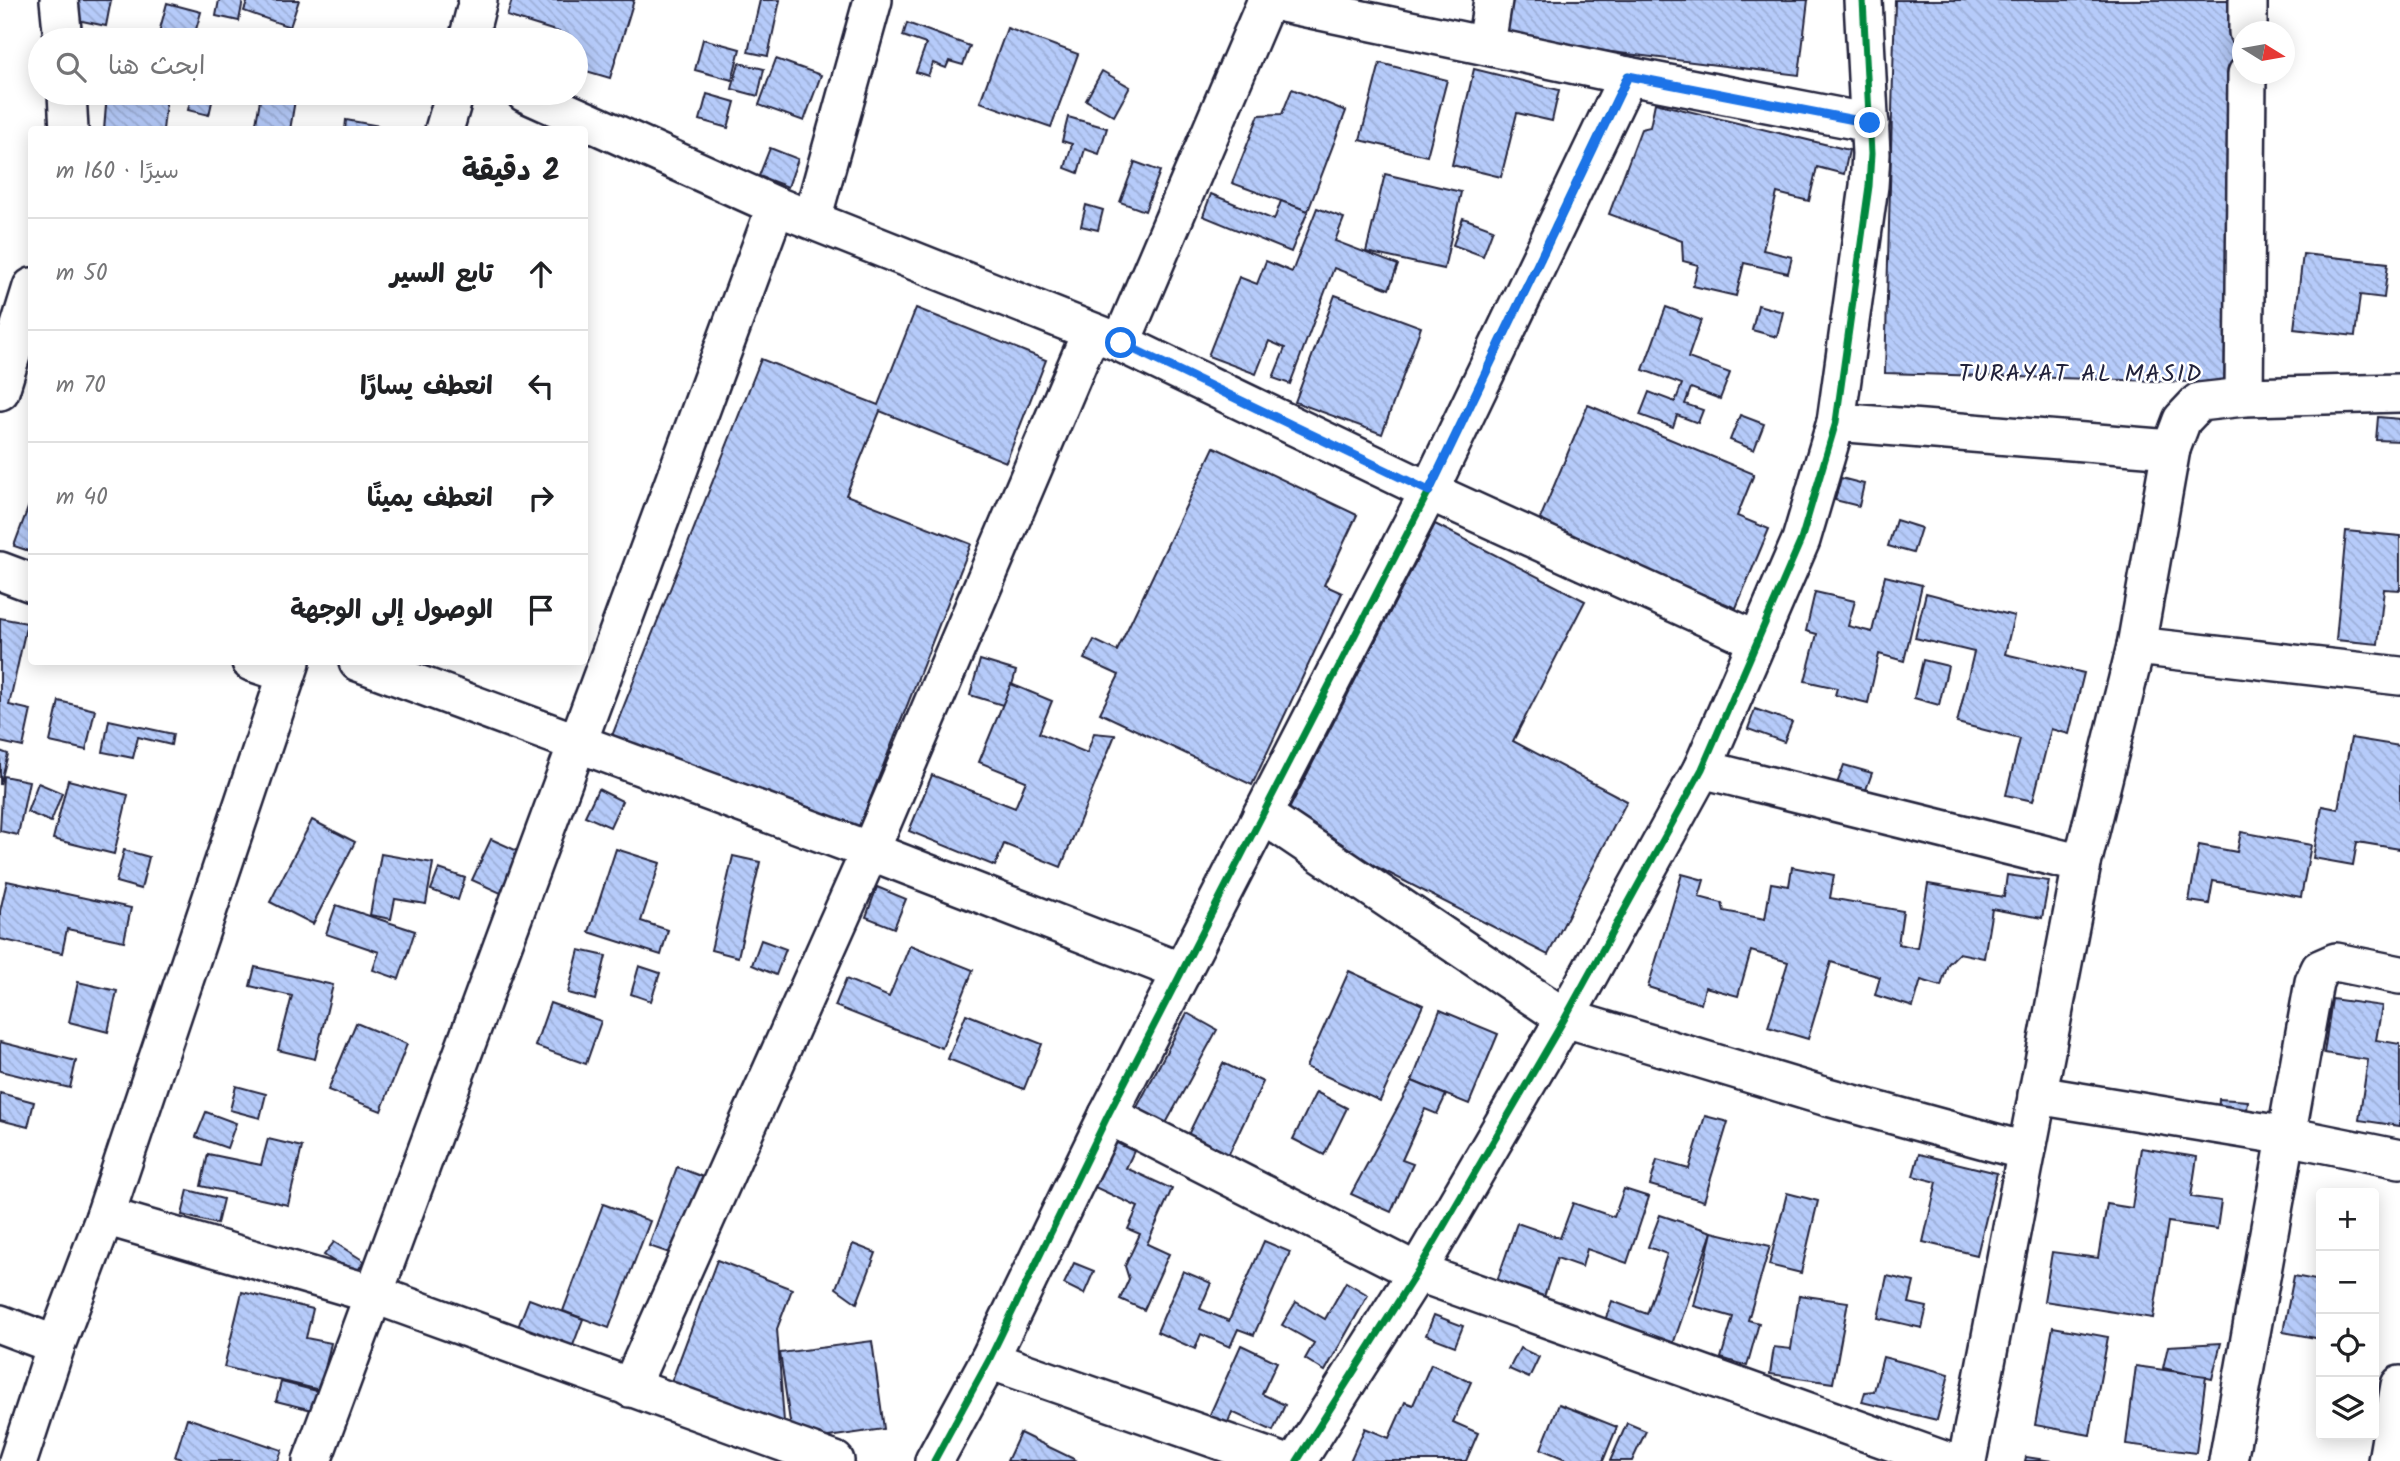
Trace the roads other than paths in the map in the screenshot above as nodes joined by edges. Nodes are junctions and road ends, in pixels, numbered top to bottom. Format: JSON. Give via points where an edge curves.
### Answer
{"nodes":[{"id":1,"x":59,"y":0,"type":"edge"},
{"id":2,"x":478,"y":0,"type":"edge"},
{"id":3,"x":873,"y":0,"type":"edge"},
{"id":4,"x":1267,"y":0,"type":"edge"},
{"id":5,"x":1493,"y":0,"type":"edge"},
{"id":6,"x":1863,"y":0,"type":"edge"},
{"id":7,"x":2248,"y":0,"type":"edge"},
{"id":8,"x":2248,"y":21,"type":"edge"},
{"id":9,"x":62,"y":28,"type":"edge"},
{"id":10,"x":471,"y":28,"type":"edge"},
{"id":11,"x":1486,"y":44,"type":"junction"},
{"id":12,"x":1628,"y":76,"type":"junction"},
{"id":13,"x":2247,"y":84,"type":"edge"},
{"id":14,"x":67,"y":105,"type":"edge"},
{"id":15,"x":451,"y":105,"type":"edge"},
{"id":16,"x":552,"y":105,"type":"edge"},
{"id":17,"x":1870,"y":123,"type":"junction"},
{"id":18,"x":68,"y":126,"type":"edge"},
{"id":19,"x":445,"y":126,"type":"edge"},
{"id":20,"x":776,"y":206,"type":"junction"},
{"id":21,"x":812,"y":219,"type":"junction"},
{"id":22,"x":28,"y":299,"type":"edge"},
{"id":23,"x":1106,"y":338,"type":"junction"},
{"id":24,"x":0,"y":391,"type":"edge"},
{"id":25,"x":2400,"y":393,"type":"edge"},
{"id":26,"x":2244,"y":397,"type":"junction"},
{"id":27,"x":1836,"y":422,"type":"junction"},
{"id":28,"x":2171,"y":449,"type":"junction"},
{"id":29,"x":1429,"y":491,"type":"junction"},
{"id":30,"x":0,"y":571,"type":"edge"},
{"id":31,"x":28,"y":582,"type":"edge"},
{"id":32,"x":1758,"y":641,"type":"junction"},
{"id":33,"x":2136,"y":646,"type":"junction"},
{"id":34,"x":270,"y":665,"type":"edge"},
{"id":35,"x":366,"y":665,"type":"edge"},
{"id":36,"x":289,"y":668,"type":"edge"},
{"id":37,"x":2400,"y":676,"type":"edge"},
{"id":38,"x":577,"y":743,"type":"junction"},
{"id":39,"x":1702,"y":768,"type":"junction"},
{"id":40,"x":1262,"y":814,"type":"junction"},
{"id":41,"x":870,"y":851,"type":"junction"},
{"id":42,"x":2082,"y":864,"type":"junction"},
{"id":43,"x":1182,"y":972,"type":"junction"},
{"id":44,"x":2400,"y":975,"type":"edge"},
{"id":45,"x":1565,"y":1018,"type":"junction"},
{"id":46,"x":2037,"y":1095,"type":"junction"},
{"id":47,"x":1108,"y":1115,"type":"junction"},
{"id":48,"x":2287,"y":1136,"type":"junction"},
{"id":49,"x":2025,"y":1151,"type":"junction"},
{"id":50,"x":2400,"y":1159,"type":"edge"},
{"id":51,"x":106,"y":1216,"type":"junction"},
{"id":52,"x":1417,"y":1272,"type":"junction"},
{"id":53,"x":373,"y":1294,"type":"junction"},
{"id":54,"x":0,"y":1324,"type":"edge"},
{"id":55,"x":56,"y":1345,"type":"junction"},
{"id":56,"x":989,"y":1360,"type":"junction"},
{"id":57,"x":2400,"y":1385,"type":"edge"},
{"id":58,"x":630,"y":1388,"type":"junction"},
{"id":59,"x":18,"y":1461,"type":"edge"},
{"id":60,"x":312,"y":1461,"type":"edge"},
{"id":61,"x":835,"y":1461,"type":"edge"},
{"id":62,"x":934,"y":1461,"type":"edge"},
{"id":63,"x":1279,"y":1461,"type":"edge"},
{"id":64,"x":1297,"y":1461,"type":"edge"},
{"id":65,"x":1946,"y":1461,"type":"edge"},
{"id":66,"x":1967,"y":1461,"type":"edge"},
{"id":67,"x":2228,"y":1461,"type":"edge"},
{"id":68,"x":2387,"y":1461,"type":"edge"}],
"edges":[{"from":1,"to":9,"type":"street"},
{"from":2,"to":10,"type":"street"},
{"from":3,"to":21,"type":"street"},
{"from":4,"to":11,"type":"street"},
{"from":4,"to":23,"type":"street"},
{"from":5,"to":11,"type":"street"},
{"from":6,"to":17,"type":"street"},
{"from":7,"to":8,"type":"street"},
{"from":11,"to":12,"type":"street"},
{"from":12,"to":17,"type":"street"},
{"from":12,"to":29,"type":"street"},
{"from":13,"to":26,"type":"street"},
{"from":14,"to":18,"type":"street"},
{"from":15,"to":19,"type":"street"},
{"from":16,"to":20,"type":"street"},
{"from":17,"to":27,"type":"street","via":[[1869,186]]},
{"from":20,"to":21,"type":"street"},
{"from":20,"to":38,"type":"street"},
{"from":21,"to":23,"type":"street"},
{"from":22,"to":24,"type":"street"},
{"from":23,"to":29,"type":"street"},
{"from":23,"to":41,"type":"street"},
{"from":25,"to":26,"type":"street"},
{"from":26,"to":28,"type":"street","via":[[2199,402],[2182,420]]},
{"from":27,"to":28,"type":"street"},
{"from":27,"to":32,"type":"street","via":[[1801,540]]},
{"from":28,"to":33,"type":"street"},
{"from":29,"to":32,"type":"street"},
{"from":29,"to":40,"type":"street"},
{"from":30,"to":31,"type":"street"},
{"from":32,"to":39,"type":"street"},
{"from":33,"to":37,"type":"street"},
{"from":33,"to":42,"type":"street"},
{"from":34,"to":36,"type":"street"},
{"from":35,"to":38,"type":"street"},
{"from":36,"to":51,"type":"street"},
{"from":38,"to":41,"type":"street"},
{"from":38,"to":53,"type":"street"},
{"from":39,"to":42,"type":"street"},
{"from":39,"to":45,"type":"street"},
{"from":40,"to":43,"type":"street"},
{"from":40,"to":45,"type":"street"},
{"from":41,"to":43,"type":"street"},
{"from":41,"to":58,"type":"street"},
{"from":42,"to":46,"type":"street"},
{"from":43,"to":47,"type":"street"},
{"from":44,"to":48,"type":"street","via":[[2336,962],[2320,969]]},
{"from":45,"to":49,"type":"street"},
{"from":45,"to":52,"type":"street"},
{"from":46,"to":48,"type":"street"},
{"from":46,"to":49,"type":"street"},
{"from":47,"to":52,"type":"street"},
{"from":47,"to":56,"type":"street"},
{"from":48,"to":50,"type":"street"},
{"from":48,"to":67,"type":"street"},
{"from":49,"to":66,"type":"street"},
{"from":51,"to":53,"type":"street"},
{"from":51,"to":55,"type":"street"},
{"from":52,"to":64,"type":"street"},
{"from":52,"to":65,"type":"street"},
{"from":53,"to":58,"type":"street"},
{"from":53,"to":60,"type":"street"},
{"from":54,"to":55,"type":"street"},
{"from":55,"to":59,"type":"street"},
{"from":56,"to":62,"type":"street"},
{"from":56,"to":63,"type":"street"},
{"from":57,"to":68,"type":"street"},
{"from":58,"to":61,"type":"street"}]}
